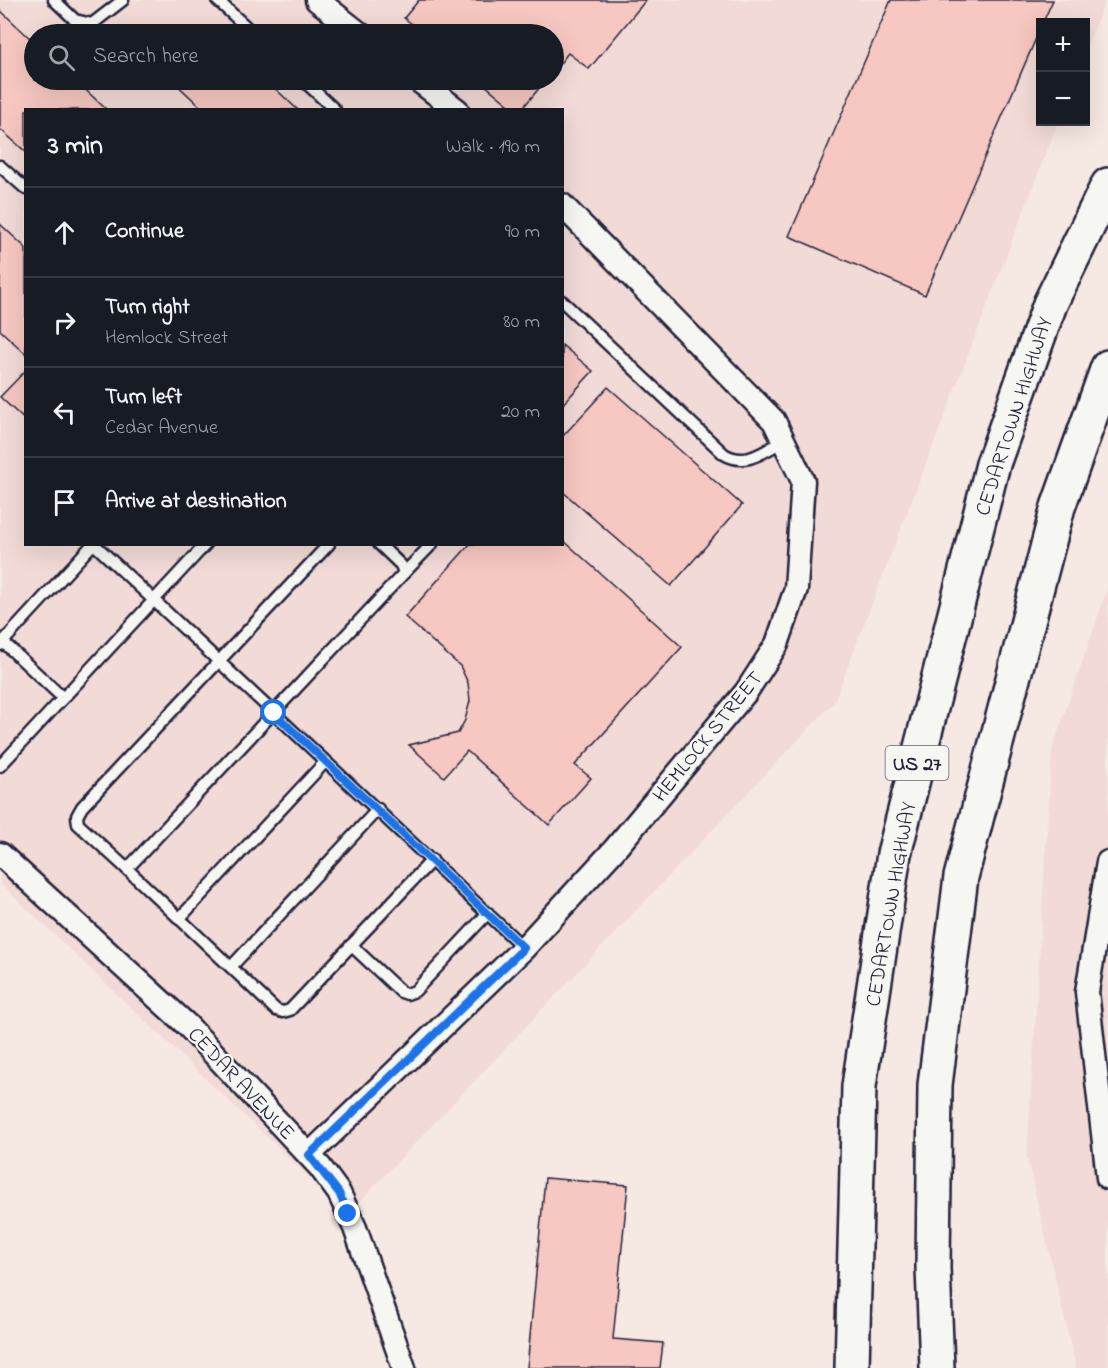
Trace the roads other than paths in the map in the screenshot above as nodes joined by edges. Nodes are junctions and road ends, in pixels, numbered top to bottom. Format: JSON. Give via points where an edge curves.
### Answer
{"nodes":[{"id":1,"x":54,"y":0,"type":"edge"},
{"id":2,"x":123,"y":0,"type":"edge"},
{"id":3,"x":217,"y":0,"type":"edge"},
{"id":4,"x":317,"y":0,"type":"edge"},
{"id":5,"x":243,"y":24,"type":"edge"},
{"id":6,"x":347,"y":24,"type":"edge"},
{"id":7,"x":314,"y":90,"type":"edge"},
{"id":8,"x":431,"y":90,"type":"edge"},
{"id":9,"x":333,"y":108,"type":"edge"},
{"id":10,"x":453,"y":108,"type":"edge"},
{"id":11,"x":0,"y":166,"type":"edge"},
{"id":12,"x":1108,"y":185,"type":"edge"},
{"id":13,"x":24,"y":187,"type":"edge"},
{"id":14,"x":564,"y":207,"type":"edge"},
{"id":15,"x":564,"y":303,"type":"edge"},
{"id":16,"x":1108,"y":367,"type":"edge"},
{"id":17,"x":783,"y":441,"type":"junction"},
{"id":18,"x":91,"y":546,"type":"edge"},
{"id":19,"x":95,"y":546,"type":"edge"},
{"id":20,"x":204,"y":546,"type":"edge"},
{"id":21,"x":327,"y":546,"type":"edge"},
{"id":22,"x":381,"y":546,"type":"edge"},
{"id":23,"x":430,"y":546,"type":"edge"},
{"id":24,"x":404,"y":573,"type":"junction"},
{"id":25,"x":153,"y":601,"type":"junction"},
{"id":26,"x":1,"y":643,"type":"edge"},
{"id":27,"x":219,"y":662,"type":"junction"},
{"id":28,"x":63,"y":698,"type":"junction"},
{"id":29,"x":274,"y":713,"type":"junction"},
{"id":30,"x":326,"y":761,"type":"junction"},
{"id":31,"x":0,"y":766,"type":"edge"},
{"id":32,"x":378,"y":809,"type":"junction"},
{"id":33,"x":0,"y":854,"type":"edge"},
{"id":34,"x":432,"y":860,"type":"junction"},
{"id":35,"x":1108,"y":862,"type":"edge"},
{"id":36,"x":127,"y":869,"type":"junction"},
{"id":37,"x":488,"y":913,"type":"junction"},
{"id":38,"x":179,"y":919,"type":"junction"},
{"id":39,"x":351,"y":945,"type":"junction"},
{"id":40,"x":524,"y":948,"type":"junction"},
{"id":41,"x":231,"y":967,"type":"junction"},
{"id":42,"x":309,"y":1155,"type":"junction"},
{"id":43,"x":1108,"y":1178,"type":"edge"},
{"id":44,"x":933,"y":1268,"type":"junction"},
{"id":45,"x":404,"y":1368,"type":"edge"},
{"id":46,"x":852,"y":1368,"type":"edge"},
{"id":47,"x":937,"y":1368,"type":"edge"},
{"id":48,"x":960,"y":1368,"type":"edge"}],
"edges":[{"from":1,"to":2,"type":"lane","via":[[75,20],[92,24]]},
{"from":3,"to":5,"type":"lane"},
{"from":4,"to":6,"type":"street"},
{"from":7,"to":9,"type":"lane"},
{"from":8,"to":10,"type":"street"},
{"from":11,"to":13,"type":"lane"},
{"from":12,"to":46,"type":"highway","name":"CEDARTOWN HIGHWAY","number":"US 27","via":[[1050,304],[993,464],[894,854],[859,1086]]},
{"from":14,"to":17,"type":"street","name":"HEMLOCK STREET","via":[[774,421]]},
{"from":15,"to":17,"type":"lane","via":[[735,461],[749,460]]},
{"from":16,"to":44,"type":"highway","via":[[1058,507],[962,877],[935,1085]]},
{"from":17,"to":40,"type":"street","name":"HEMLOCK STREET","via":[[803,481],[796,589],[777,644],[739,701],[614,850]]},
{"from":18,"to":26,"type":"lane"},
{"from":19,"to":25,"type":"lane"},
{"from":20,"to":25,"type":"lane"},
{"from":21,"to":27,"type":"lane"},
{"from":22,"to":24,"type":"lane"},
{"from":23,"to":24,"type":"lane"},
{"from":24,"to":29,"type":"lane"},
{"from":25,"to":27,"type":"lane"},
{"from":25,"to":28,"type":"lane"},
{"from":26,"to":28,"type":"lane"},
{"from":27,"to":29,"type":"lane"},
{"from":27,"to":36,"type":"lane","via":[[77,816],[78,824]]},
{"from":28,"to":31,"type":"lane"},
{"from":29,"to":30,"type":"lane"},
{"from":29,"to":36,"type":"lane"},
{"from":30,"to":32,"type":"lane"},
{"from":30,"to":38,"type":"lane"},
{"from":32,"to":34,"type":"lane"},
{"from":32,"to":41,"type":"lane"},
{"from":33,"to":42,"type":"street","name":"CEDAR AVENUE","via":[[186,1025]]},
{"from":34,"to":37,"type":"lane"},
{"from":34,"to":39,"type":"lane"},
{"from":35,"to":43,"type":"street","via":[[1087,992]]},
{"from":36,"to":38,"type":"lane"},
{"from":37,"to":39,"type":"lane","via":[[415,991],[407,994]]},
{"from":37,"to":40,"type":"lane"},
{"from":38,"to":41,"type":"lane"},
{"from":39,"to":41,"type":"lane","via":[[290,1010],[283,1012],[276,1010]]},
{"from":40,"to":42,"type":"street","name":"HEMLOCK STREET"},
{"from":42,"to":45,"type":"street","name":"CEDAR AVENUE","via":[[339,1193]]},
{"from":44,"to":47,"type":"highway"},
{"from":44,"to":48,"type":"highway"}]}
